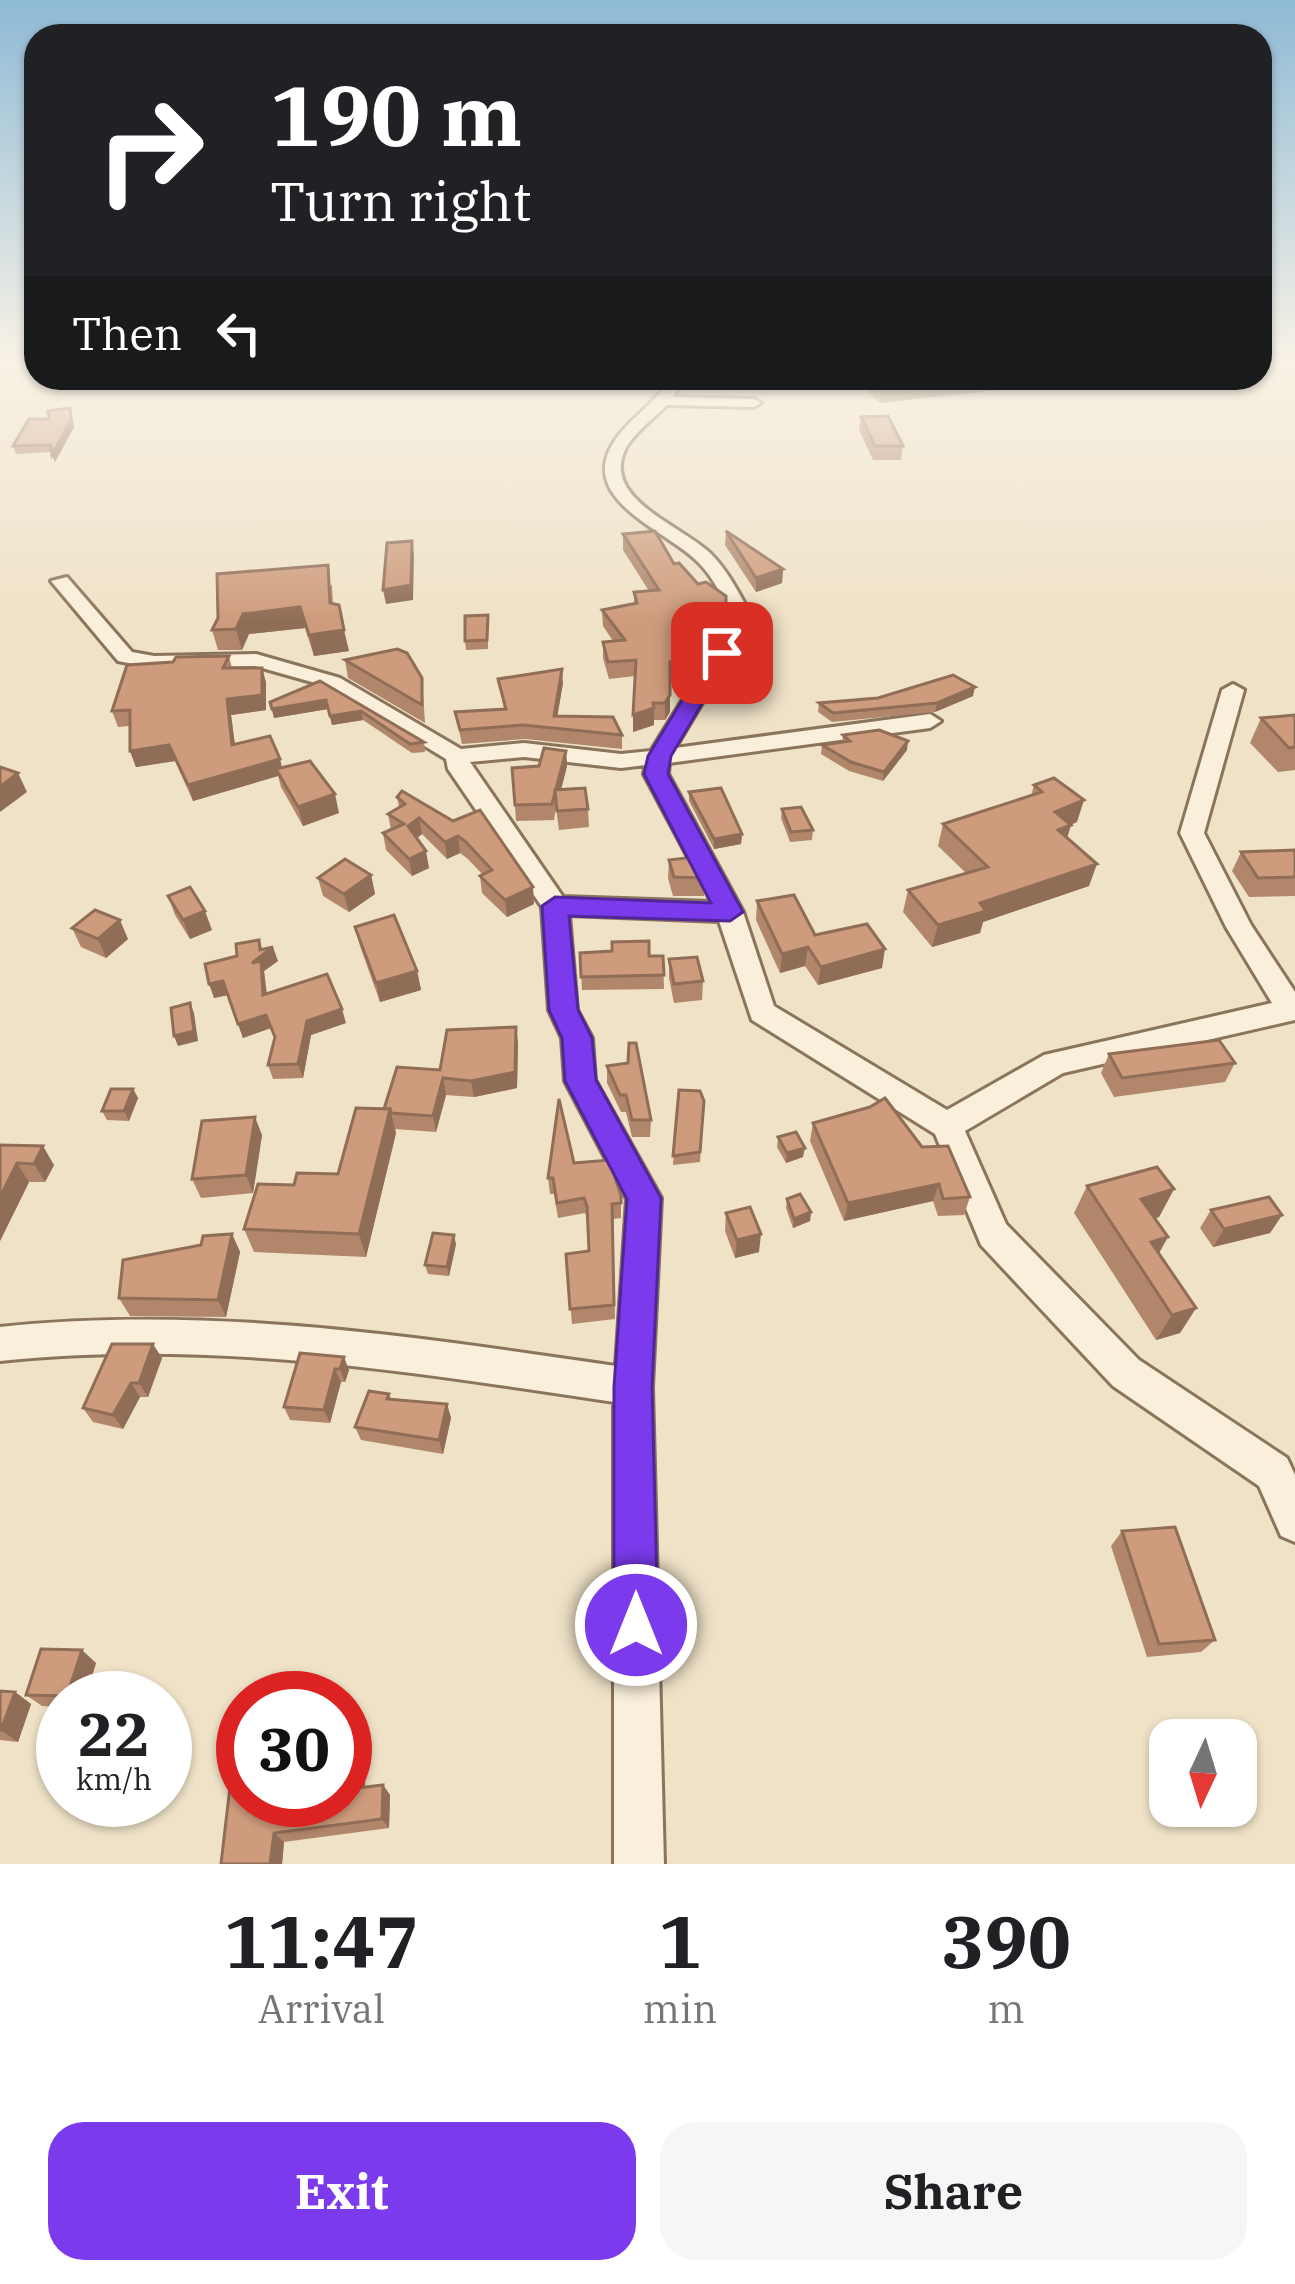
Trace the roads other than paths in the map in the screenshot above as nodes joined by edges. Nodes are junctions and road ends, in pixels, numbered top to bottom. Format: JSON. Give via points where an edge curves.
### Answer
{"nodes":[{"id":1,"x":621,"y":447,"type":"edge"},
{"id":2,"x":60,"y":580,"type":"dead end"},
{"id":3,"x":1234,"y":690,"type":"dead end"},
{"id":4,"x":930,"y":721,"type":"dead end"},
{"id":5,"x":457,"y":756,"type":"junction"},
{"id":6,"x":659,"y":756,"type":"junction"},
{"id":7,"x":555,"y":906,"type":"junction"},
{"id":8,"x":730,"y":912,"type":"junction"},
{"id":9,"x":1293,"y":1008,"type":"edge"},
{"id":10,"x":947,"y":1126,"type":"junction"},
{"id":11,"x":0,"y":1344,"type":"edge"},
{"id":12,"x":633,"y":1387,"type":"junction"},
{"id":13,"x":1295,"y":1522,"type":"edge"},
{"id":14,"x":639,"y":1864,"type":"edge"}],
"edges":[{"from":1,"to":6,"type":"street","via":[[612,468],[618,492],[706,558],[743,618]]},
{"from":2,"to":5,"type":"street","via":[[125,657],[256,660],[333,682]]},
{"from":3,"to":9,"type":"street","via":[[1192,832],[1239,928]]},
{"from":4,"to":6,"type":"street"},
{"from":5,"to":6,"type":"street"},
{"from":5,"to":7,"type":"street"},
{"from":6,"to":8,"type":"street","via":[[656,774]]},
{"from":7,"to":8,"type":"street"},
{"from":7,"to":12,"type":"street","via":[[563,1010],[577,1038],[580,1081],[644,1198]]},
{"from":8,"to":10,"type":"street","via":[[762,1012]]},
{"from":9,"to":10,"type":"street","via":[[1055,1063]]},
{"from":10,"to":13,"type":"street","via":[[993,1234],[1126,1373],[1273,1472]]},
{"from":11,"to":12,"type":"street","via":[[64,1334],[274,1335]]},
{"from":12,"to":14,"type":"street"}]}
